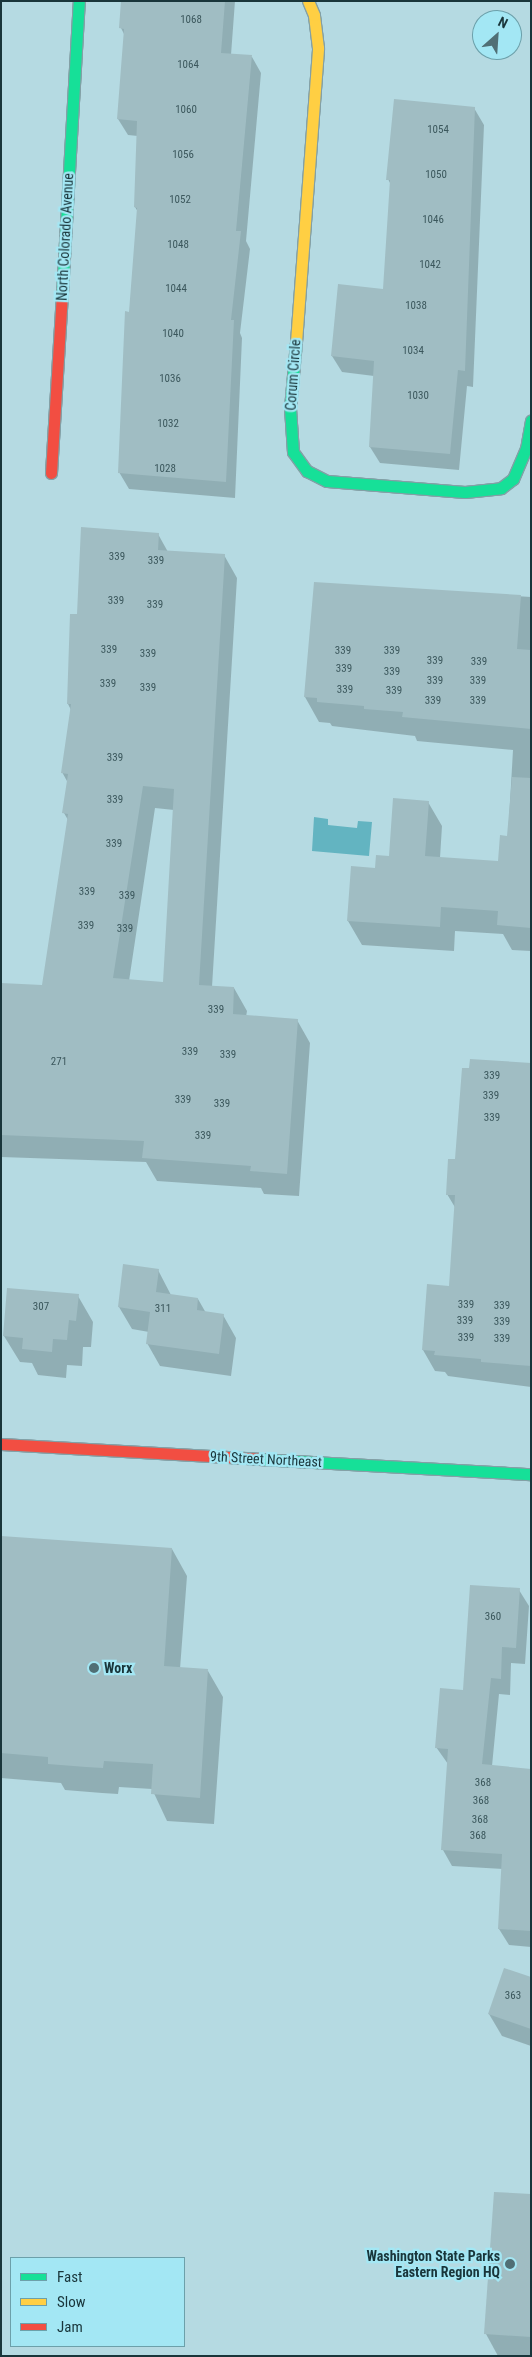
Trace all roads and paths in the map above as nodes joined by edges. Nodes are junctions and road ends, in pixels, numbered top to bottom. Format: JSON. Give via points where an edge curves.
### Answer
{"nodes":[{"id":1,"x":79,"y":1,"type":"edge"},
{"id":2,"x":308,"y":1,"type":"edge"},
{"id":3,"x":531,"y":420,"type":"edge"},
{"id":4,"x":51,"y":473,"type":"dead end"},
{"id":5,"x":1,"y":1444,"type":"edge"},
{"id":6,"x":531,"y":1474,"type":"edge"}],
"edges":[{"from":1,"to":4,"type":"street","name":"North Colorado Avenue"},
{"from":2,"to":3,"type":"street","name":"Corum Circle","via":[[314,15],[318,48],[290,408],[293,452],[307,471],[327,481],[465,492],[501,488],[513,479],[526,449]]},
{"from":5,"to":6,"type":"street","name":"9th Street Northeast"}]}
